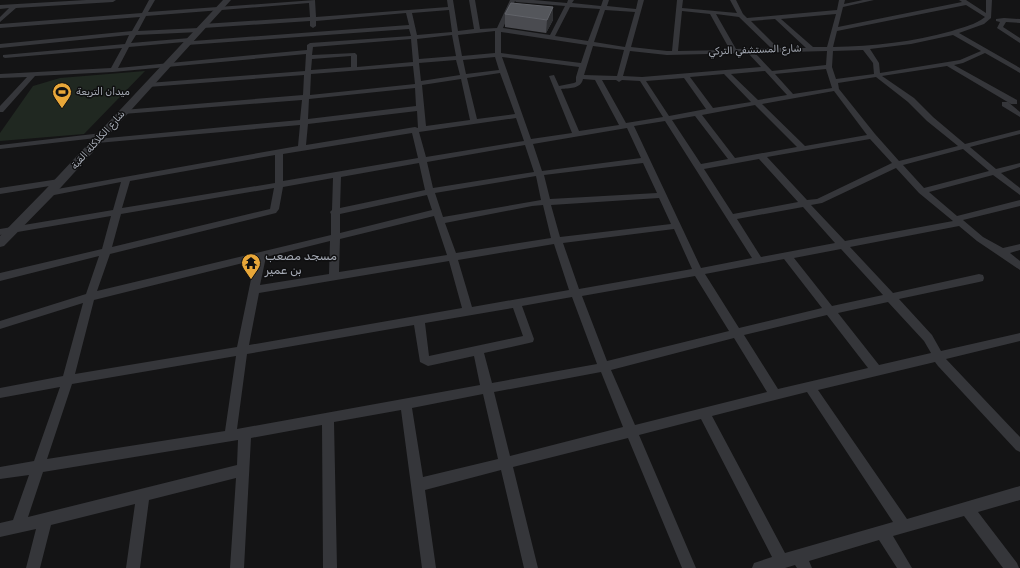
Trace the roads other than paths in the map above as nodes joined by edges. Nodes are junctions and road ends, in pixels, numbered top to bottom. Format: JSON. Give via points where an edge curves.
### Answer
{"nodes":[{"id":1,"x":22,"y":0,"type":"edge"},
{"id":2,"x":113,"y":0,"type":"edge"},
{"id":3,"x":152,"y":0,"type":"edge"},
{"id":4,"x":227,"y":0,"type":"edge"},
{"id":5,"x":312,"y":0,"type":"edge"},
{"id":6,"x":450,"y":0,"type":"edge"},
{"id":7,"x":472,"y":0,"type":"edge"},
{"id":8,"x":515,"y":0,"type":"edge"},
{"id":9,"x":606,"y":0,"type":"edge"},
{"id":10,"x":641,"y":0,"type":"edge"},
{"id":11,"x":680,"y":0,"type":"edge"},
{"id":12,"x":733,"y":0,"type":"edge"},
{"id":13,"x":871,"y":0,"type":"edge"},
{"id":14,"x":989,"y":0,"type":"edge"},
{"id":15,"x":540,"y":1,"type":"edge"},
{"id":16,"x":570,"y":2,"type":"edge"},
{"id":17,"x":964,"y":2,"type":"edge"},
{"id":18,"x":840,"y":6,"type":"edge"},
{"id":19,"x":0,"y":7,"type":"edge"},
{"id":20,"x":14,"y":7,"type":"junction"},
{"id":21,"x":451,"y":8,"type":"junction"},
{"id":22,"x":604,"y":8,"type":"junction"},
{"id":23,"x":219,"y":9,"type":"junction"},
{"id":24,"x":679,"y":9,"type":"junction"},
{"id":25,"x":638,"y":11,"type":"junction"},
{"id":26,"x":409,"y":12,"type":"junction"},
{"id":27,"x":712,"y":13,"type":"junction"},
{"id":28,"x":143,"y":15,"type":"junction"},
{"id":29,"x":743,"y":18,"type":"junction"},
{"id":30,"x":777,"y":18,"type":"junction"},
{"id":31,"x":989,"y":18,"type":"junction"},
{"id":32,"x":313,"y":19,"type":"junction"},
{"id":33,"x":0,"y":20,"type":"edge"},
{"id":34,"x":1004,"y":20,"type":"junction"},
{"id":35,"x":1020,"y":21,"type":"edge"},
{"id":36,"x":0,"y":26,"type":"edge"},
{"id":37,"x":412,"y":27,"type":"junction"},
{"id":38,"x":201,"y":28,"type":"junction"},
{"id":39,"x":477,"y":30,"type":"junction"},
{"id":40,"x":500,"y":30,"type":"junction"},
{"id":41,"x":834,"y":30,"type":"junction"},
{"id":42,"x":455,"y":32,"type":"junction"},
{"id":43,"x":953,"y":32,"type":"junction"},
{"id":44,"x":133,"y":33,"type":"junction"},
{"id":45,"x":312,"y":34,"type":"junction"},
{"id":46,"x":414,"y":37,"type":"junction"},
{"id":47,"x":552,"y":37,"type":"junction"},
{"id":48,"x":189,"y":41,"type":"junction"},
{"id":49,"x":1020,"y":41,"type":"edge"},
{"id":50,"x":16,"y":44,"type":"junction"},
{"id":51,"x":591,"y":44,"type":"junction"},
{"id":52,"x":127,"y":45,"type":"junction"},
{"id":53,"x":0,"y":46,"type":"edge"},
{"id":54,"x":810,"y":48,"type":"junction"},
{"id":55,"x":830,"y":48,"type":"junction"},
{"id":56,"x":865,"y":48,"type":"junction"},
{"id":57,"x":628,"y":49,"type":"junction"},
{"id":58,"x":775,"y":49,"type":"junction"},
{"id":59,"x":733,"y":50,"type":"junction"},
{"id":60,"x":749,"y":50,"type":"junction"},
{"id":61,"x":310,"y":51,"type":"junction"},
{"id":62,"x":985,"y":51,"type":"junction"},
{"id":63,"x":675,"y":53,"type":"junction"},
{"id":64,"x":498,"y":55,"type":"junction"},
{"id":65,"x":5,"y":56,"type":"junction"},
{"id":66,"x":459,"y":58,"type":"junction"},
{"id":67,"x":0,"y":61,"type":"edge"},
{"id":68,"x":416,"y":63,"type":"junction"},
{"id":69,"x":168,"y":64,"type":"junction"},
{"id":70,"x":583,"y":64,"type":"junction"},
{"id":71,"x":948,"y":64,"type":"junction"},
{"id":72,"x":829,"y":67,"type":"junction"},
{"id":73,"x":354,"y":69,"type":"junction"},
{"id":74,"x":113,"y":70,"type":"junction"},
{"id":75,"x":503,"y":71,"type":"junction"},
{"id":76,"x":767,"y":71,"type":"junction"},
{"id":77,"x":1020,"y":71,"type":"edge"},
{"id":78,"x":725,"y":72,"type":"junction"},
{"id":79,"x":308,"y":73,"type":"junction"},
{"id":80,"x":33,"y":74,"type":"junction"},
{"id":81,"x":877,"y":74,"type":"junction"},
{"id":82,"x":0,"y":76,"type":"edge"},
{"id":83,"x":463,"y":76,"type":"junction"},
{"id":84,"x":552,"y":76,"type":"dead end"},
{"id":85,"x":686,"y":76,"type":"junction"},
{"id":86,"x":579,"y":77,"type":"junction"},
{"id":87,"x":598,"y":78,"type":"junction"},
{"id":88,"x":642,"y":79,"type":"junction"},
{"id":89,"x":620,"y":80,"type":"junction"},
{"id":90,"x":418,"y":84,"type":"junction"},
{"id":91,"x":148,"y":85,"type":"junction"},
{"id":92,"x":834,"y":85,"type":"junction"},
{"id":93,"x":557,"y":88,"type":"junction"},
{"id":94,"x":791,"y":96,"type":"junction"},
{"id":95,"x":12,"y":97,"type":"junction"},
{"id":96,"x":307,"y":97,"type":"junction"},
{"id":97,"x":0,"y":98,"type":"edge"},
{"id":98,"x":1017,"y":101,"type":"edge"},
{"id":99,"x":756,"y":102,"type":"junction"},
{"id":100,"x":420,"y":108,"type":"junction"},
{"id":101,"x":0,"y":110,"type":"edge"},
{"id":102,"x":711,"y":111,"type":"junction"},
{"id":103,"x":123,"y":112,"type":"junction"},
{"id":104,"x":697,"y":113,"type":"junction"},
{"id":105,"x":1020,"y":115,"type":"edge"},
{"id":106,"x":518,"y":116,"type":"junction"},
{"id":107,"x":667,"y":118,"type":"junction"},
{"id":108,"x":305,"y":122,"type":"junction"},
{"id":109,"x":474,"y":122,"type":"junction"},
{"id":110,"x":627,"y":126,"type":"junction"},
{"id":111,"x":419,"y":129,"type":"junction"},
{"id":112,"x":1020,"y":132,"type":"edge"},
{"id":113,"x":576,"y":134,"type":"junction"},
{"id":114,"x":872,"y":136,"type":"junction"},
{"id":115,"x":99,"y":138,"type":"junction"},
{"id":116,"x":528,"y":142,"type":"junction"},
{"id":117,"x":963,"y":146,"type":"junction"},
{"id":118,"x":0,"y":147,"type":"edge"},
{"id":119,"x":302,"y":147,"type":"junction"},
{"id":120,"x":804,"y":149,"type":"junction"},
{"id":121,"x":279,"y":151,"type":"junction"},
{"id":122,"x":761,"y":156,"type":"junction"},
{"id":123,"x":423,"y":159,"type":"junction"},
{"id":124,"x":646,"y":160,"type":"junction"},
{"id":125,"x":733,"y":161,"type":"junction"},
{"id":126,"x":898,"y":164,"type":"junction"},
{"id":127,"x":1020,"y":165,"type":"edge"},
{"id":128,"x":699,"y":166,"type":"junction"},
{"id":129,"x":996,"y":172,"type":"junction"},
{"id":130,"x":539,"y":173,"type":"junction"},
{"id":131,"x":337,"y":174,"type":"junction"},
{"id":132,"x":126,"y":179,"type":"junction"},
{"id":133,"x":59,"y":182,"type":"junction"},
{"id":134,"x":279,"y":184,"type":"junction"},
{"id":135,"x":0,"y":191,"type":"edge"},
{"id":136,"x":922,"y":191,"type":"junction"},
{"id":137,"x":430,"y":192,"type":"junction"},
{"id":138,"x":1020,"y":192,"type":"edge"},
{"id":139,"x":49,"y":193,"type":"junction"},
{"id":140,"x":663,"y":195,"type":"junction"},
{"id":141,"x":547,"y":202,"type":"junction"},
{"id":142,"x":1020,"y":203,"type":"edge"},
{"id":143,"x":805,"y":205,"type":"junction"},
{"id":144,"x":117,"y":212,"type":"junction"},
{"id":145,"x":334,"y":212,"type":"junction"},
{"id":146,"x":438,"y":216,"type":"junction"},
{"id":147,"x":730,"y":218,"type":"junction"},
{"id":148,"x":958,"y":221,"type":"junction"},
{"id":149,"x":677,"y":226,"type":"junction"},
{"id":150,"x":14,"y":229,"type":"junction"},
{"id":151,"x":0,"y":232,"type":"edge"},
{"id":152,"x":334,"y":238,"type":"junction"},
{"id":153,"x":558,"y":240,"type":"junction"},
{"id":154,"x":0,"y":243,"type":"edge"},
{"id":155,"x":843,"y":245,"type":"junction"},
{"id":156,"x":1020,"y":247,"type":"edge"},
{"id":157,"x":106,"y":250,"type":"junction"},
{"id":158,"x":1002,"y":252,"type":"junction"},
{"id":159,"x":261,"y":256,"type":"junction"},
{"id":160,"x":788,"y":256,"type":"junction"},
{"id":161,"x":453,"y":258,"type":"junction"},
{"id":162,"x":759,"y":261,"type":"junction"},
{"id":163,"x":1020,"y":266,"type":"edge"},
{"id":164,"x":698,"y":272,"type":"junction"},
{"id":165,"x":0,"y":277,"type":"edge"},
{"id":166,"x":334,"y":278,"type":"junction"},
{"id":167,"x":979,"y":278,"type":"dead end"},
{"id":168,"x":255,"y":290,"type":"junction"},
{"id":169,"x":575,"y":292,"type":"junction"},
{"id":170,"x":90,"y":297,"type":"junction"},
{"id":171,"x":892,"y":298,"type":"junction"},
{"id":172,"x":516,"y":303,"type":"junction"},
{"id":173,"x":831,"y":310,"type":"junction"},
{"id":174,"x":468,"y":312,"type":"junction"},
{"id":175,"x":419,"y":320,"type":"junction"},
{"id":176,"x":0,"y":325,"type":"edge"},
{"id":177,"x":737,"y":332,"type":"junction"},
{"id":178,"x":1020,"y":337,"type":"edge"},
{"id":179,"x":242,"y":350,"type":"junction"},
{"id":180,"x":478,"y":351,"type":"junction"},
{"id":181,"x":937,"y":356,"type":"junction"},
{"id":182,"x":604,"y":367,"type":"junction"},
{"id":183,"x":877,"y":371,"type":"junction"},
{"id":184,"x":68,"y":380,"type":"junction"},
{"id":185,"x":810,"y":387,"type":"junction"},
{"id":186,"x":487,"y":390,"type":"junction"},
{"id":187,"x":0,"y":393,"type":"edge"},
{"id":188,"x":775,"y":395,"type":"junction"},
{"id":189,"x":406,"y":404,"type":"junction"},
{"id":190,"x":704,"y":413,"type":"junction"},
{"id":191,"x":328,"y":418,"type":"junction"},
{"id":192,"x":632,"y":431,"type":"junction"},
{"id":193,"x":245,"y":433,"type":"junction"},
{"id":194,"x":230,"y":436,"type":"junction"},
{"id":195,"x":1020,"y":446,"type":"edge"},
{"id":196,"x":504,"y":463,"type":"junction"},
{"id":197,"x":39,"y":467,"type":"junction"},
{"id":198,"x":243,"y":470,"type":"junction"},
{"id":199,"x":0,"y":473,"type":"edge"},
{"id":200,"x":417,"y":485,"type":"junction"},
{"id":201,"x":1020,"y":493,"type":"edge"},
{"id":202,"x":143,"y":496,"type":"junction"},
{"id":203,"x":966,"y":508,"type":"junction"},
{"id":204,"x":45,"y":520,"type":"junction"},
{"id":205,"x":18,"y":526,"type":"junction"},
{"id":206,"x":904,"y":526,"type":"junction"},
{"id":207,"x":0,"y":530,"type":"edge"},
{"id":208,"x":882,"y":532,"type":"junction"},
{"id":209,"x":782,"y":562,"type":"junction"},
{"id":210,"x":802,"y":562,"type":"edge"},
{"id":211,"x":33,"y":568,"type":"edge"},
{"id":212,"x":133,"y":568,"type":"edge"},
{"id":213,"x":237,"y":568,"type":"edge"},
{"id":214,"x":330,"y":568,"type":"edge"},
{"id":215,"x":429,"y":568,"type":"edge"},
{"id":216,"x":531,"y":568,"type":"edge"},
{"id":217,"x":689,"y":568,"type":"edge"},
{"id":218,"x":759,"y":568,"type":"edge"},
{"id":219,"x":905,"y":568,"type":"edge"},
{"id":220,"x":1012,"y":568,"type":"edge"}],
"edges":[{"from":1,"to":20,"type":"street"},
{"from":2,"to":20,"type":"street"},
{"from":3,"to":28,"type":"street"},
{"from":4,"to":23,"type":"street","name":"شارع الكلاكلة القبة"},
{"from":5,"to":23,"type":"street"},
{"from":5,"to":32,"type":"street"},
{"from":6,"to":21,"type":"street"},
{"from":7,"to":39,"type":"street"},
{"from":8,"to":15,"type":"street"},
{"from":8,"to":40,"type":"street"},
{"from":9,"to":22,"type":"street"},
{"from":10,"to":25,"type":"street"},
{"from":11,"to":24,"type":"street"},
{"from":12,"to":29,"type":"street"},
{"from":13,"to":18,"type":"street"},
{"from":14,"to":31,"type":"street"},
{"from":15,"to":16,"type":"street"},
{"from":16,"to":22,"type":"street"},
{"from":16,"to":47,"type":"street"},
{"from":17,"to":31,"type":"street"},
{"from":17,"to":41,"type":"street"},
{"from":18,"to":30,"type":"street"},
{"from":18,"to":41,"type":"street"},
{"from":19,"to":20,"type":"street"},
{"from":20,"to":33,"type":"street"},
{"from":21,"to":26,"type":"street"},
{"from":21,"to":42,"type":"street"},
{"from":22,"to":25,"type":"street"},
{"from":22,"to":51,"type":"street"},
{"from":23,"to":28,"type":"street"},
{"from":23,"to":38,"type":"street","name":"شارع الكلاكلة القبة"},
{"from":24,"to":27,"type":"street"},
{"from":24,"to":63,"type":"street"},
{"from":25,"to":57,"type":"street"},
{"from":26,"to":32,"type":"street"},
{"from":26,"to":37,"type":"street"},
{"from":27,"to":29,"type":"street"},
{"from":27,"to":59,"type":"street"},
{"from":28,"to":36,"type":"street"},
{"from":28,"to":44,"type":"street"},
{"from":29,"to":30,"type":"street"},
{"from":29,"to":58,"type":"street"},
{"from":30,"to":54,"type":"street"},
{"from":31,"to":34,"type":"street"},
{"from":31,"to":43,"type":"street","name":"شارع المستشفي التركي","via":[[978,25]]},
{"from":32,"to":38,"type":"street"},
{"from":32,"to":45,"type":"street"},
{"from":34,"to":35,"type":"street"},
{"from":34,"to":49,"type":"street","via":[[1000,28]]},
{"from":37,"to":45,"type":"street"},
{"from":37,"to":46,"type":"street"},
{"from":38,"to":44,"type":"street"},
{"from":38,"to":48,"type":"street","name":"شارع الكلاكلة القبة"},
{"from":39,"to":40,"type":"street","name":"شارع المستشفي التركي"},
{"from":39,"to":42,"type":"street","name":"شارع المستشفي التركي"},
{"from":40,"to":47,"type":"street","name":"شارع المستشفي التركي"},
{"from":40,"to":64,"type":"street","via":[[497,36]]},
{"from":41,"to":55,"type":"street"},
{"from":42,"to":46,"type":"street","name":"شارع المستشفي التركي"},
{"from":42,"to":66,"type":"street"},
{"from":43,"to":56,"type":"street","name":"شارع المستشفي التركي","via":[[896,45]]},
{"from":43,"to":62,"type":"street"},
{"from":44,"to":50,"type":"street"},
{"from":44,"to":52,"type":"street"},
{"from":45,"to":48,"type":"street"},
{"from":45,"to":61,"type":"street"},
{"from":46,"to":61,"type":"street","name":"شارع المستشفي التركي"},
{"from":46,"to":68,"type":"street"},
{"from":47,"to":51,"type":"street","name":"شارع المستشفي التركي"},
{"from":48,"to":52,"type":"street"},
{"from":48,"to":69,"type":"street","name":"شارع الكلاكلة القبة"},
{"from":50,"to":53,"type":"street"},
{"from":50,"to":65,"type":"street"},
{"from":51,"to":57,"type":"street","name":"شارع المستشفي التركي"},
{"from":51,"to":70,"type":"street"},
{"from":52,"to":65,"type":"street"},
{"from":52,"to":74,"type":"street"},
{"from":54,"to":55,"type":"street","name":"شارع المستشفي التركي"},
{"from":54,"to":58,"type":"street","name":"شارع المستشفي التركي"},
{"from":55,"to":56,"type":"street","name":"شارع المستشفي التركي"},
{"from":55,"to":72,"type":"street"},
{"from":56,"to":81,"type":"street","via":[[873,56]]},
{"from":57,"to":63,"type":"street","name":"شارع المستشفي التركي"},
{"from":57,"to":89,"type":"street"},
{"from":58,"to":60,"type":"street","name":"شارع المستشفي التركي"},
{"from":59,"to":60,"type":"street","name":"شارع المستشفي التركي"},
{"from":59,"to":63,"type":"street","name":"شارع المستشفي التركي"},
{"from":60,"to":76,"type":"street"},
{"from":61,"to":69,"type":"street"},
{"from":61,"to":73,"type":"street","via":[[353,54]]},
{"from":61,"to":79,"type":"street"},
{"from":62,"to":71,"type":"street","via":[[970,60]]},
{"from":62,"to":77,"type":"street"},
{"from":64,"to":66,"type":"street"},
{"from":64,"to":70,"type":"street"},
{"from":64,"to":75,"type":"street"},
{"from":65,"to":67,"type":"street"},
{"from":66,"to":68,"type":"street"},
{"from":66,"to":83,"type":"street"},
{"from":68,"to":73,"type":"street"},
{"from":68,"to":90,"type":"street"},
{"from":69,"to":74,"type":"street"},
{"from":69,"to":91,"type":"street","name":"شارع الكلاكلة القبة"},
{"from":70,"to":86,"type":"street"},
{"from":71,"to":81,"type":"street"},
{"from":71,"to":98,"type":"street"},
{"from":72,"to":76,"type":"street"},
{"from":72,"to":92,"type":"street"},
{"from":73,"to":79,"type":"street"},
{"from":74,"to":80,"type":"street"},
{"from":75,"to":83,"type":"street"},
{"from":75,"to":106,"type":"street"},
{"from":76,"to":78,"type":"street"},
{"from":76,"to":94,"type":"street"},
{"from":78,"to":85,"type":"street"},
{"from":78,"to":99,"type":"street"},
{"from":79,"to":91,"type":"street"},
{"from":79,"to":96,"type":"street"},
{"from":80,"to":82,"type":"street"},
{"from":80,"to":95,"type":"street"},
{"from":81,"to":92,"type":"street"},
{"from":81,"to":117,"type":"street"},
{"from":83,"to":90,"type":"street"},
{"from":83,"to":109,"type":"street"},
{"from":84,"to":93,"type":"street"},
{"from":85,"to":88,"type":"street"},
{"from":85,"to":102,"type":"street"},
{"from":86,"to":87,"type":"street"},
{"from":86,"to":93,"type":"street","via":[[579,83],[576,85]]},
{"from":87,"to":89,"type":"street"},
{"from":87,"to":110,"type":"street"},
{"from":88,"to":89,"type":"street"},
{"from":88,"to":107,"type":"street"},
{"from":90,"to":96,"type":"street"},
{"from":90,"to":100,"type":"street"},
{"from":91,"to":103,"type":"street","name":"شارع الكلاكلة القبة"},
{"from":92,"to":94,"type":"street"},
{"from":92,"to":114,"type":"street"},
{"from":93,"to":113,"type":"street"},
{"from":94,"to":99,"type":"street"},
{"from":95,"to":97,"type":"street"},
{"from":95,"to":101,"type":"street"},
{"from":96,"to":103,"type":"street"},
{"from":96,"to":108,"type":"street"},
{"from":98,"to":105,"type":"street","via":[[1005,104]]},
{"from":99,"to":102,"type":"street"},
{"from":99,"to":120,"type":"street"},
{"from":100,"to":108,"type":"street"},
{"from":100,"to":111,"type":"street"},
{"from":102,"to":104,"type":"street"},
{"from":103,"to":115,"type":"street","name":"شارع الكلاكلة القبة"},
{"from":104,"to":107,"type":"street"},
{"from":104,"to":125,"type":"street"},
{"from":106,"to":109,"type":"street"},
{"from":106,"to":116,"type":"street"},
{"from":107,"to":110,"type":"street"},
{"from":107,"to":128,"type":"street"},
{"from":108,"to":115,"type":"street"},
{"from":108,"to":119,"type":"street"},
{"from":109,"to":111,"type":"street"},
{"from":110,"to":113,"type":"street"},
{"from":110,"to":124,"type":"street"},
{"from":111,"to":119,"type":"street"},
{"from":111,"to":123,"type":"street"},
{"from":112,"to":117,"type":"street"},
{"from":113,"to":116,"type":"street"},
{"from":114,"to":120,"type":"street"},
{"from":114,"to":126,"type":"street"},
{"from":115,"to":118,"type":"street"},
{"from":115,"to":133,"type":"street","name":"شارع الكلاكلة القبة"},
{"from":116,"to":123,"type":"street"},
{"from":116,"to":130,"type":"street"},
{"from":117,"to":126,"type":"street"},
{"from":117,"to":129,"type":"street"},
{"from":119,"to":121,"type":"street"},
{"from":120,"to":122,"type":"street"},
{"from":121,"to":132,"type":"street"},
{"from":121,"to":134,"type":"street"},
{"from":122,"to":125,"type":"street"},
{"from":122,"to":143,"type":"street"},
{"from":123,"to":131,"type":"street"},
{"from":123,"to":137,"type":"street"},
{"from":124,"to":130,"type":"street"},
{"from":124,"to":140,"type":"street"},
{"from":125,"to":128,"type":"street"},
{"from":126,"to":136,"type":"street"},
{"from":126,"to":143,"type":"street","via":[[823,200]]},
{"from":127,"to":129,"type":"street"},
{"from":128,"to":147,"type":"street"},
{"from":129,"to":136,"type":"street"},
{"from":129,"to":138,"type":"street"},
{"from":130,"to":137,"type":"street"},
{"from":130,"to":141,"type":"street"},
{"from":131,"to":134,"type":"street"},
{"from":131,"to":145,"type":"street"},
{"from":132,"to":139,"type":"street"},
{"from":132,"to":144,"type":"street"},
{"from":133,"to":135,"type":"street"},
{"from":133,"to":139,"type":"street","name":"شارع الكلاكلة القبة"},
{"from":134,"to":144,"type":"street"},
{"from":134,"to":157,"type":"street","via":[[273,211]]},
{"from":136,"to":148,"type":"street"},
{"from":137,"to":145,"type":"street"},
{"from":137,"to":146,"type":"street"},
{"from":139,"to":150,"type":"street","name":"شارع الكلاكلة القبة"},
{"from":140,"to":141,"type":"street"},
{"from":140,"to":149,"type":"street"},
{"from":141,"to":146,"type":"street"},
{"from":141,"to":153,"type":"street"},
{"from":142,"to":148,"type":"street"},
{"from":143,"to":147,"type":"street"},
{"from":143,"to":155,"type":"street"},
{"from":144,"to":150,"type":"street"},
{"from":144,"to":157,"type":"street"},
{"from":145,"to":152,"type":"street"},
{"from":146,"to":152,"type":"street"},
{"from":146,"to":161,"type":"street"},
{"from":147,"to":162,"type":"street"},
{"from":148,"to":155,"type":"street"},
{"from":148,"to":158,"type":"street","via":[[980,239]]},
{"from":149,"to":153,"type":"street"},
{"from":149,"to":164,"type":"street"},
{"from":150,"to":151,"type":"street"},
{"from":150,"to":154,"type":"street","name":"شارع الكلاكلة القبة"},
{"from":152,"to":159,"type":"street"},
{"from":152,"to":166,"type":"street"},
{"from":153,"to":161,"type":"street"},
{"from":153,"to":169,"type":"street"},
{"from":155,"to":160,"type":"street"},
{"from":155,"to":171,"type":"street"},
{"from":156,"to":158,"type":"street"},
{"from":157,"to":165,"type":"street"},
{"from":157,"to":170,"type":"street"},
{"from":158,"to":163,"type":"street"},
{"from":159,"to":168,"type":"street"},
{"from":159,"to":170,"type":"street"},
{"from":160,"to":162,"type":"street"},
{"from":160,"to":173,"type":"street"},
{"from":161,"to":166,"type":"street"},
{"from":161,"to":174,"type":"street"},
{"from":162,"to":164,"type":"street"},
{"from":164,"to":169,"type":"street"},
{"from":164,"to":177,"type":"street"},
{"from":166,"to":168,"type":"street"},
{"from":167,"to":171,"type":"street"},
{"from":168,"to":179,"type":"street"},
{"from":169,"to":172,"type":"street"},
{"from":169,"to":182,"type":"street"},
{"from":170,"to":176,"type":"street"},
{"from":170,"to":184,"type":"street"},
{"from":171,"to":173,"type":"street"},
{"from":171,"to":181,"type":"street","via":[[928,338]]},
{"from":172,"to":174,"type":"street"},
{"from":172,"to":180,"type":"street","via":[[529,338]]},
{"from":173,"to":177,"type":"street"},
{"from":173,"to":183,"type":"street"},
{"from":174,"to":175,"type":"street"},
{"from":175,"to":179,"type":"street"},
{"from":175,"to":180,"type":"street","via":[[426,361]]},
{"from":177,"to":182,"type":"street"},
{"from":177,"to":188,"type":"street"},
{"from":178,"to":181,"type":"street"},
{"from":179,"to":184,"type":"street"},
{"from":179,"to":194,"type":"street"},
{"from":180,"to":186,"type":"street"},
{"from":181,"to":183,"type":"street"},
{"from":181,"to":195,"type":"street"},
{"from":182,"to":186,"type":"street"},
{"from":182,"to":192,"type":"street"},
{"from":183,"to":185,"type":"street"},
{"from":184,"to":187,"type":"street"},
{"from":184,"to":197,"type":"street"},
{"from":185,"to":188,"type":"street"},
{"from":185,"to":206,"type":"street"},
{"from":186,"to":189,"type":"street"},
{"from":186,"to":196,"type":"street"},
{"from":188,"to":190,"type":"street"},
{"from":189,"to":191,"type":"street"},
{"from":189,"to":200,"type":"street"},
{"from":190,"to":192,"type":"street"},
{"from":190,"to":209,"type":"street"},
{"from":191,"to":193,"type":"street"},
{"from":191,"to":214,"type":"street"},
{"from":192,"to":196,"type":"street"},
{"from":192,"to":217,"type":"street"},
{"from":193,"to":194,"type":"street"},
{"from":193,"to":198,"type":"street"},
{"from":194,"to":197,"type":"street"},
{"from":196,"to":200,"type":"street"},
{"from":196,"to":216,"type":"street"},
{"from":197,"to":199,"type":"street"},
{"from":197,"to":205,"type":"street"},
{"from":198,"to":202,"type":"street"},
{"from":198,"to":213,"type":"street"},
{"from":200,"to":215,"type":"street"},
{"from":201,"to":203,"type":"street"},
{"from":202,"to":204,"type":"street"},
{"from":202,"to":212,"type":"street"},
{"from":203,"to":206,"type":"street"},
{"from":203,"to":220,"type":"street"},
{"from":204,"to":205,"type":"street"},
{"from":204,"to":211,"type":"street"},
{"from":205,"to":207,"type":"street"},
{"from":206,"to":208,"type":"street"},
{"from":208,"to":210,"type":"street"},
{"from":208,"to":219,"type":"street"},
{"from":209,"to":210,"type":"street"},
{"from":209,"to":218,"type":"street"}]}
